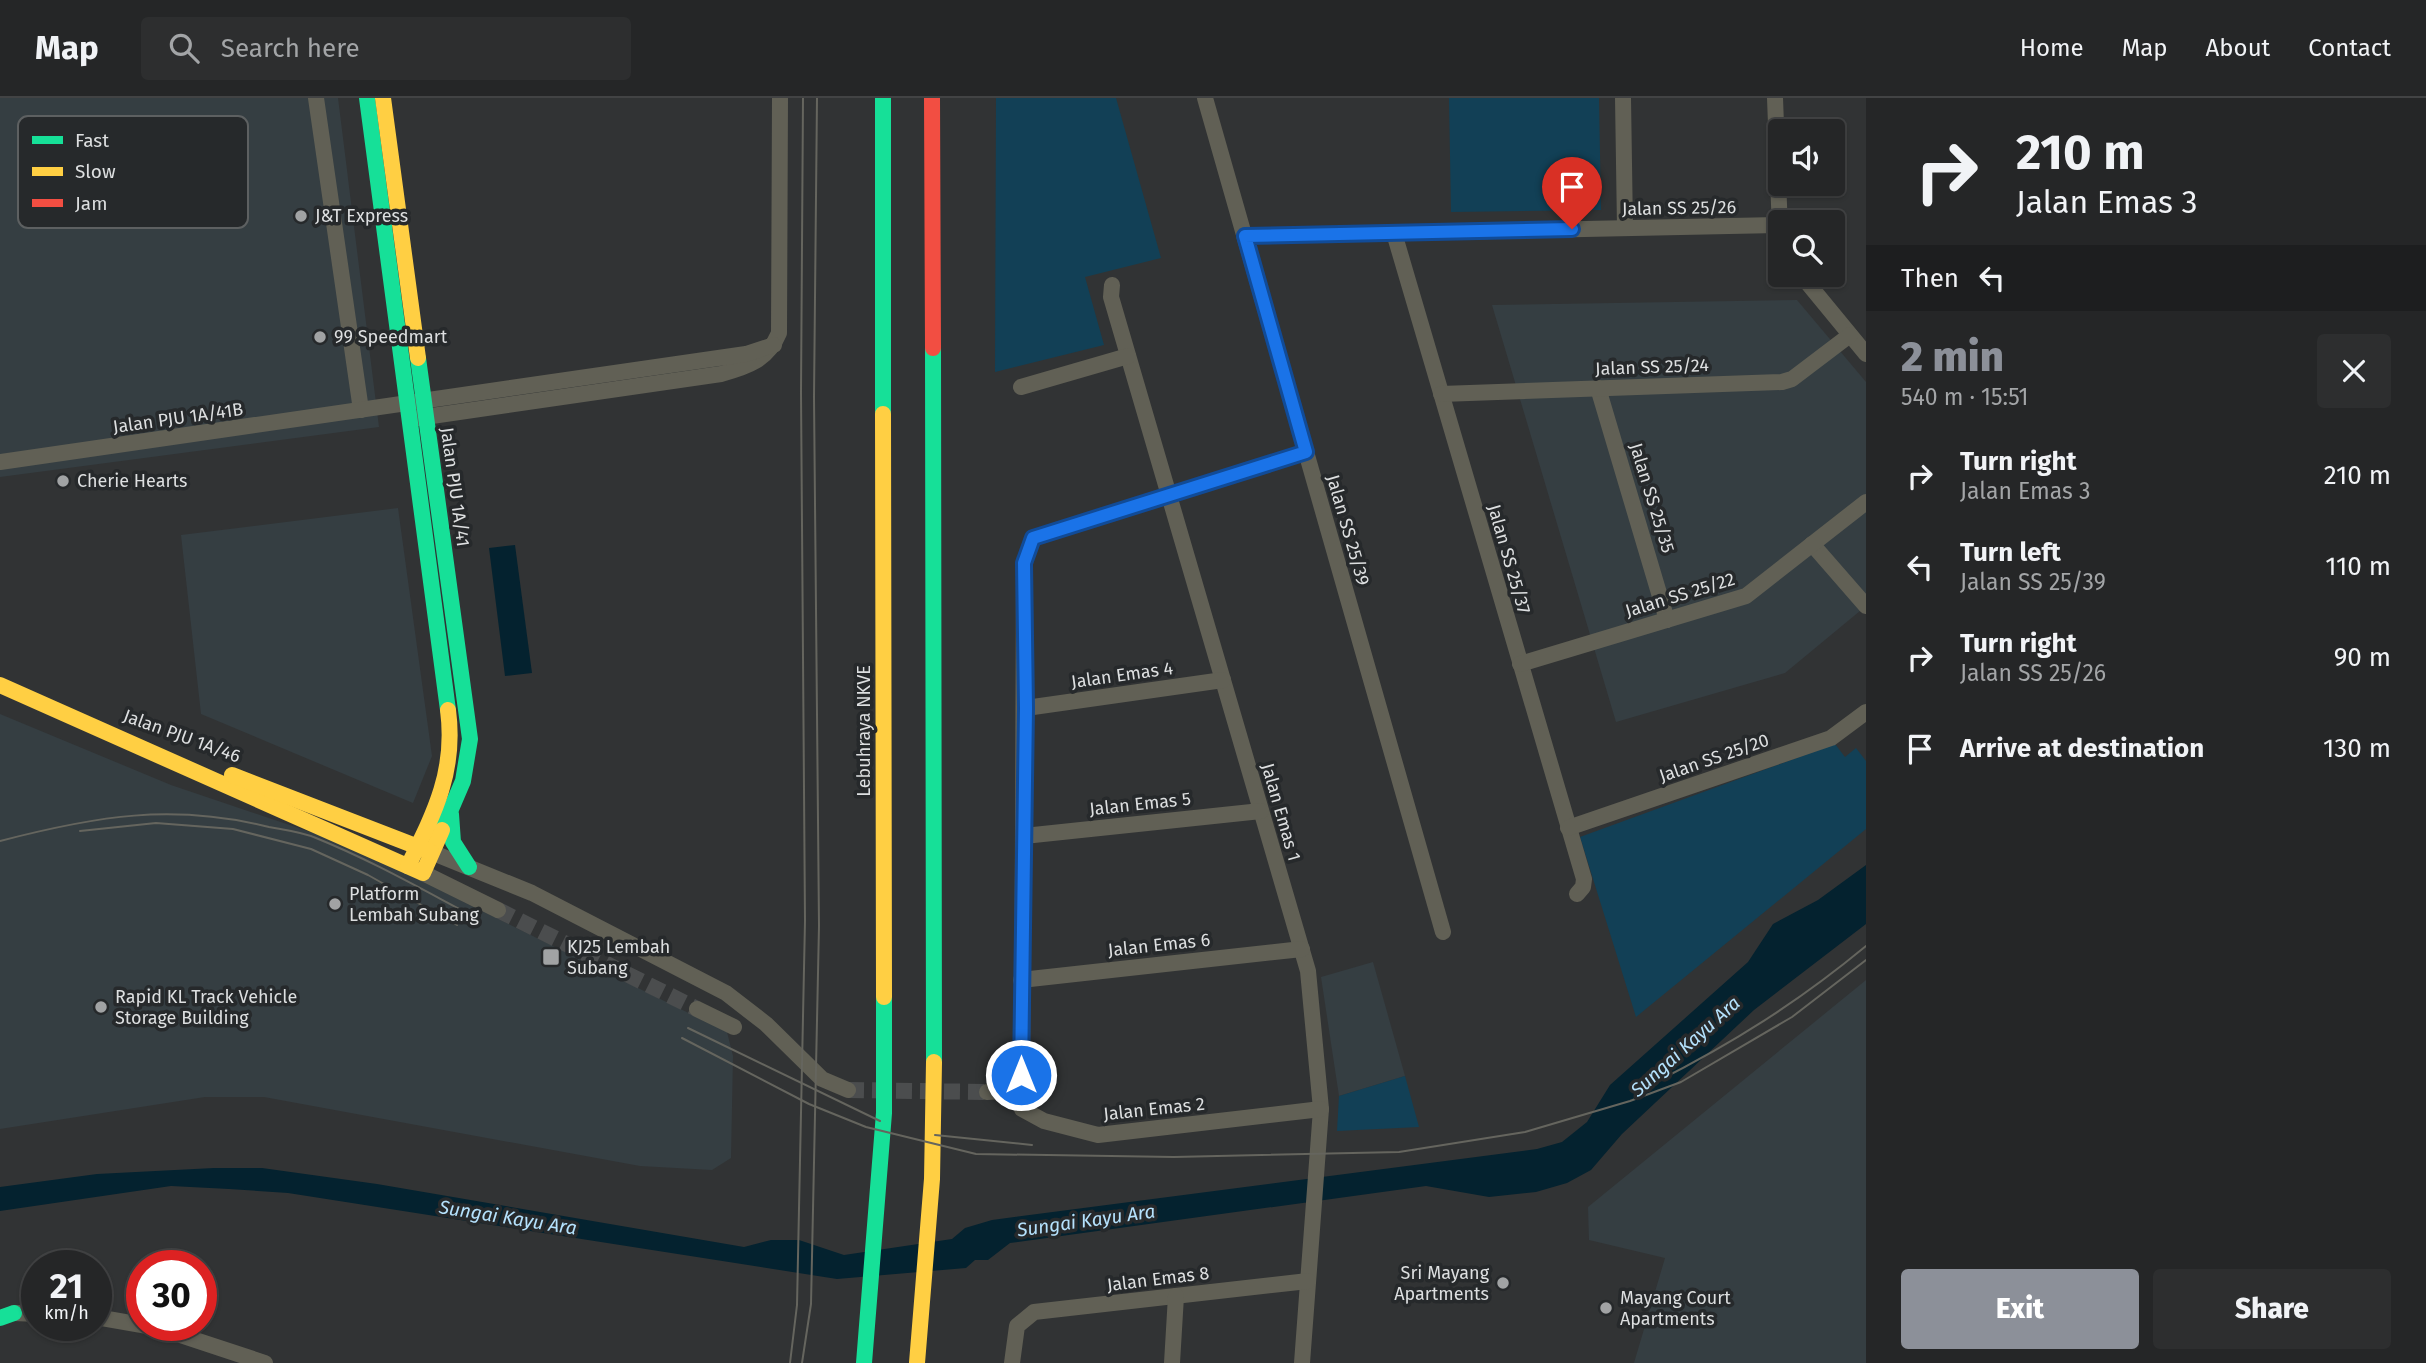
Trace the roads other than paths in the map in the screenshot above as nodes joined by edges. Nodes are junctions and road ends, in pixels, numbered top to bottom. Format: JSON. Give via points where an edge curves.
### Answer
{"nodes":[{"id":1,"x":316,"y":98,"type":"edge"},
{"id":2,"x":367,"y":98,"type":"edge"},
{"id":3,"x":383,"y":98,"type":"edge"},
{"id":4,"x":780,"y":98,"type":"edge"},
{"id":5,"x":883,"y":98,"type":"edge"},
{"id":6,"x":932,"y":98,"type":"edge"},
{"id":7,"x":1205,"y":98,"type":"edge"},
{"id":8,"x":1623,"y":98,"type":"edge"},
{"id":9,"x":1775,"y":98,"type":"edge"},
{"id":10,"x":1778,"y":210,"type":"edge"},
{"id":11,"x":1625,"y":228,"type":"junction"},
{"id":12,"x":1768,"y":228,"type":"edge"},
{"id":13,"x":1394,"y":233,"type":"junction"},
{"id":14,"x":1245,"y":236,"type":"junction"},
{"id":15,"x":1112,"y":285,"type":"dead end"},
{"id":16,"x":1811,"y":287,"type":"edge"},
{"id":17,"x":1850,"y":335,"type":"junction"},
{"id":18,"x":1866,"y":354,"type":"edge"},
{"id":19,"x":1128,"y":356,"type":"junction"},
{"id":20,"x":1021,"y":387,"type":"dead end"},
{"id":21,"x":1598,"y":388,"type":"junction"},
{"id":22,"x":1441,"y":394,"type":"junction"},
{"id":23,"x":425,"y":408,"type":"junction"},
{"id":24,"x":361,"y":410,"type":"junction"},
{"id":25,"x":408,"y":411,"type":"junction"},
{"id":26,"x":1306,"y":452,"type":"junction"},
{"id":27,"x":0,"y":462,"type":"edge"},
{"id":28,"x":1169,"y":495,"type":"junction"},
{"id":29,"x":1866,"y":502,"type":"edge"},
{"id":30,"x":1812,"y":544,"type":"junction"},
{"id":31,"x":1866,"y":606,"type":"edge"},
{"id":32,"x":1667,"y":620,"type":"junction"},
{"id":33,"x":1520,"y":664,"type":"junction"},
{"id":34,"x":1223,"y":680,"type":"junction"},
{"id":35,"x":0,"y":685,"type":"edge"},
{"id":36,"x":1026,"y":708,"type":"junction"},
{"id":37,"x":1866,"y":712,"type":"edge"},
{"id":38,"x":95,"y":725,"type":"junction"},
{"id":39,"x":453,"y":805,"type":"junction"},
{"id":40,"x":1261,"y":811,"type":"junction"},
{"id":41,"x":1568,"y":828,"type":"junction"},
{"id":42,"x":1024,"y":836,"type":"junction"},
{"id":43,"x":424,"y":849,"type":"junction"},
{"id":44,"x":469,"y":867,"type":"junction"},
{"id":45,"x":415,"y":869,"type":"junction"},
{"id":46,"x":1577,"y":894,"type":"dead end"},
{"id":47,"x":498,"y":910,"type":"tunnel mouth"},
{"id":48,"x":1443,"y":932,"type":"dead end"},
{"id":49,"x":1302,"y":949,"type":"junction"},
{"id":50,"x":1021,"y":980,"type":"junction"},
{"id":51,"x":697,"y":1009,"type":"tunnel mouth"},
{"id":52,"x":734,"y":1027,"type":"dead end"},
{"id":53,"x":848,"y":1090,"type":"tunnel mouth"},
{"id":54,"x":1021,"y":1090,"type":"junction"},
{"id":55,"x":987,"y":1092,"type":"tunnel mouth"},
{"id":56,"x":1321,"y":1109,"type":"junction"},
{"id":57,"x":1308,"y":1281,"type":"junction"},
{"id":58,"x":1176,"y":1296,"type":"junction"},
{"id":59,"x":112,"y":1320,"type":"edge"},
{"id":60,"x":918,"y":1355,"type":"edge"},
{"id":61,"x":265,"y":1363,"type":"edge"},
{"id":62,"x":864,"y":1363,"type":"edge"},
{"id":63,"x":1012,"y":1363,"type":"edge"},
{"id":64,"x":1172,"y":1363,"type":"edge"},
{"id":65,"x":1302,"y":1363,"type":"edge"}],
"edges":[{"from":1,"to":24,"type":"street"},
{"from":2,"to":25,"type":"main road","name":"Jalan PJU 1A/41"},
{"from":3,"to":23,"type":"main road","name":"Jalan PJU 1A/41"},
{"from":4,"to":23,"type":"street","name":"Jalan PJU 1A/41B","via":[[779,333],[774,345],[746,354]]},
{"from":5,"to":62,"type":"main road","name":"Lebuhraya NKVE","via":[[884,1113]]},
{"from":6,"to":60,"type":"main road","via":[[932,1179]]},
{"from":7,"to":14,"type":"street","name":"Jalan SS 25/39"},
{"from":8,"to":11,"type":"street"},
{"from":9,"to":10,"type":"street"},
{"from":11,"to":12,"type":"street","name":"Jalan SS 25/26"},
{"from":11,"to":13,"type":"street","name":"Jalan SS 25/26"},
{"from":13,"to":14,"type":"street","name":"Jalan SS 25/26"},
{"from":13,"to":22,"type":"street","name":"Jalan SS 25/37"},
{"from":14,"to":26,"type":"street","name":"Jalan SS 25/39"},
{"from":15,"to":19,"type":"street","name":"Jalan Emas 1","via":[[1111,298]]},
{"from":16,"to":17,"type":"street"},
{"from":17,"to":18,"type":"street"},
{"from":17,"to":21,"type":"street","name":"Jalan SS 25/24","via":[[1783,382]]},
{"from":19,"to":20,"type":"street"},
{"from":19,"to":28,"type":"street","name":"Jalan Emas 1"},
{"from":21,"to":22,"type":"street","name":"Jalan SS 25/24"},
{"from":21,"to":32,"type":"street","name":"Jalan SS 25/35"},
{"from":22,"to":33,"type":"street","name":"Jalan SS 25/37"},
{"from":23,"to":25,"type":"street","name":"Jalan PJU 1A/41B"},
{"from":23,"to":39,"type":"main road","name":"Jalan PJU 1A/41","via":[[470,739],[468,762]]},
{"from":24,"to":25,"type":"street","name":"Jalan PJU 1A/41B"},
{"from":24,"to":27,"type":"street","name":"Jalan PJU 1A/41B"},
{"from":25,"to":43,"type":"main road","name":"Jalan PJU 1A/41","via":[[452,740],[452,759]]},
{"from":26,"to":28,"type":"street"},
{"from":26,"to":48,"type":"street","name":"Jalan SS 25/39"},
{"from":28,"to":34,"type":"street","name":"Jalan Emas 1"},
{"from":28,"to":36,"type":"street","name":"Jalan Emas 2","via":[[1033,538],[1024,563]]},
{"from":29,"to":30,"type":"street","name":"Jalan SS 25/22"},
{"from":30,"to":31,"type":"street"},
{"from":30,"to":32,"type":"street","name":"Jalan SS 25/22","via":[[1746,596]]},
{"from":32,"to":33,"type":"street","name":"Jalan SS 25/22"},
{"from":33,"to":41,"type":"street","name":"Jalan SS 25/37"},
{"from":34,"to":36,"type":"street","name":"Jalan Emas 4"},
{"from":34,"to":40,"type":"street","name":"Jalan Emas 1"},
{"from":35,"to":38,"type":"main road"},
{"from":36,"to":42,"type":"street","name":"Jalan Emas 2"},
{"from":37,"to":41,"type":"street","name":"Jalan SS 25/20","via":[[1831,738]]},
{"from":38,"to":43,"type":"main road","name":"Jalan PJU 1A/46"},
{"from":38,"to":45,"type":"main road","name":"Jalan PJU 1A/46"},
{"from":39,"to":43,"type":"main road","name":"Jalan PJU 1A/41"},
{"from":39,"to":44,"type":"main road","via":[[451,838]]},
{"from":40,"to":42,"type":"street","name":"Jalan Emas 5"},
{"from":40,"to":49,"type":"street","name":"Jalan Emas 1"},
{"from":41,"to":46,"type":"street","name":"Jalan SS 25/37","via":[[1584,878]]},
{"from":42,"to":50,"type":"street","name":"Jalan Emas 2"},
{"from":43,"to":44,"type":"street","name":"Jalan PJU 1A/46"},
{"from":43,"to":45,"type":"main road","name":"Jalan PJU 1A/41"},
{"from":44,"to":53,"type":"street","name":"Jalan PJU 1A/46","via":[[533,893],[726,993],[822,1079]]},
{"from":45,"to":47,"type":"street","name":"Jalan PJU 1A/46"},
{"from":49,"to":50,"type":"street","name":"Jalan Emas 6"},
{"from":49,"to":56,"type":"street","name":"Jalan Emas 1"},
{"from":50,"to":54,"type":"street","name":"Jalan Emas 2"},
{"from":51,"to":52,"type":"street"},
{"from":54,"to":55,"type":"street"},
{"from":54,"to":56,"type":"street","name":"Jalan Emas 2","via":[[1022,1109],[1044,1121],[1098,1135]]},
{"from":56,"to":57,"type":"street","name":"Jalan Emas 1"},
{"from":57,"to":58,"type":"street","name":"Jalan Emas 8"},
{"from":57,"to":65,"type":"street","name":"Jalan Emas 1"},
{"from":58,"to":63,"type":"street","name":"Jalan Emas 8","via":[[1034,1312],[1017,1326]]},
{"from":58,"to":64,"type":"street"},
{"from":59,"to":61,"type":"street","via":[[159,1328]]}]}
